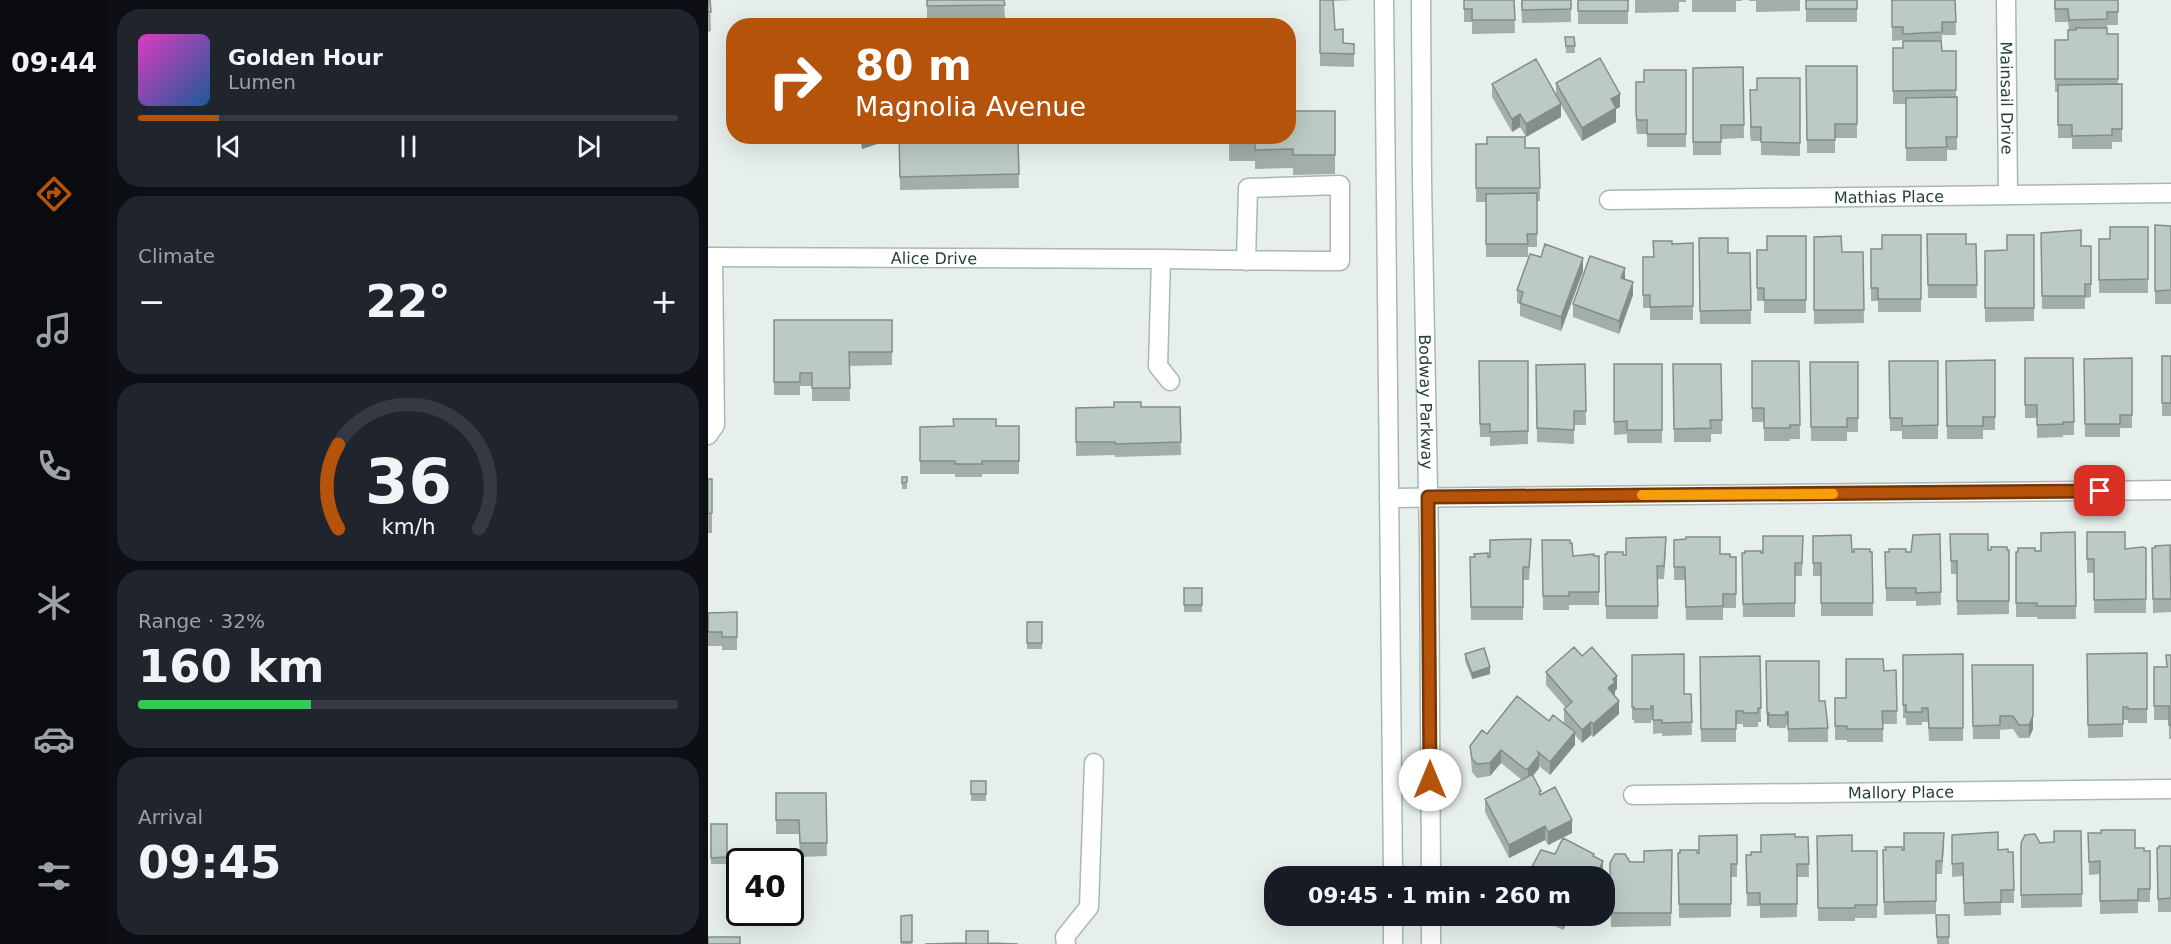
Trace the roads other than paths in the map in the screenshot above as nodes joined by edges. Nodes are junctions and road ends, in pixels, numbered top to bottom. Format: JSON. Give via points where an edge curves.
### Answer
{"nodes":[{"id":1,"x":1384,"y":0,"type":"edge"},
{"id":2,"x":1422,"y":0,"type":"edge"},
{"id":3,"x":2006,"y":0,"type":"edge"},
{"id":4,"x":2171,"y":193,"type":"edge"},
{"id":5,"x":2008,"y":195,"type":"junction"},
{"id":6,"x":1609,"y":200,"type":"dead end"},
{"id":7,"x":711,"y":257,"type":"edge"},
{"id":8,"x":1161,"y":259,"type":"junction"},
{"id":9,"x":1246,"y":261,"type":"junction"},
{"id":10,"x":1170,"y":381,"type":"dead end"},
{"id":11,"x":708,"y":435,"type":"edge"},
{"id":12,"x":2171,"y":490,"type":"edge"},
{"id":13,"x":1428,"y":497,"type":"junction"},
{"id":14,"x":1389,"y":498,"type":"junction"},
{"id":15,"x":1094,"y":763,"type":"dead end"},
{"id":16,"x":2171,"y":789,"type":"edge"},
{"id":17,"x":1633,"y":795,"type":"dead end"},
{"id":18,"x":1393,"y":866,"type":"edge"},
{"id":19,"x":1431,"y":866,"type":"edge"},
{"id":20,"x":1393,"y":926,"type":"edge"},
{"id":21,"x":1431,"y":926,"type":"edge"},
{"id":22,"x":1066,"y":944,"type":"edge"},
{"id":23,"x":1393,"y":944,"type":"edge"},
{"id":24,"x":1431,"y":944,"type":"edge"}],
"edges":[{"from":1,"to":14,"type":"street"},
{"from":2,"to":13,"type":"street","name":"Bodway Parkway"},
{"from":3,"to":5,"type":"street","name":"Mainsail Drive"},
{"from":4,"to":5,"type":"street","name":"Mathias Place"},
{"from":5,"to":6,"type":"street","name":"Mathias Place"},
{"from":7,"to":8,"type":"street","name":"Alice Drive"},
{"from":7,"to":11,"type":"street","via":[[714,425]]},
{"from":8,"to":9,"type":"street","name":"Alice Drive"},
{"from":8,"to":10,"type":"street","via":[[1158,366]]},
{"from":9,"to":9,"type":"street","name":"Alice Drive","via":[[1340,261],[1340,185],[1248,188]]},
{"from":12,"to":13,"type":"street"},
{"from":13,"to":14,"type":"street"},
{"from":13,"to":19,"type":"street","name":"Bodway Parkway"},
{"from":14,"to":18,"type":"street"},
{"from":15,"to":22,"type":"street","via":[[1089,907],[1065,938]]},
{"from":16,"to":17,"type":"street","name":"Mallory Place"},
{"from":20,"to":23,"type":"street"},
{"from":21,"to":24,"type":"street"}]}
